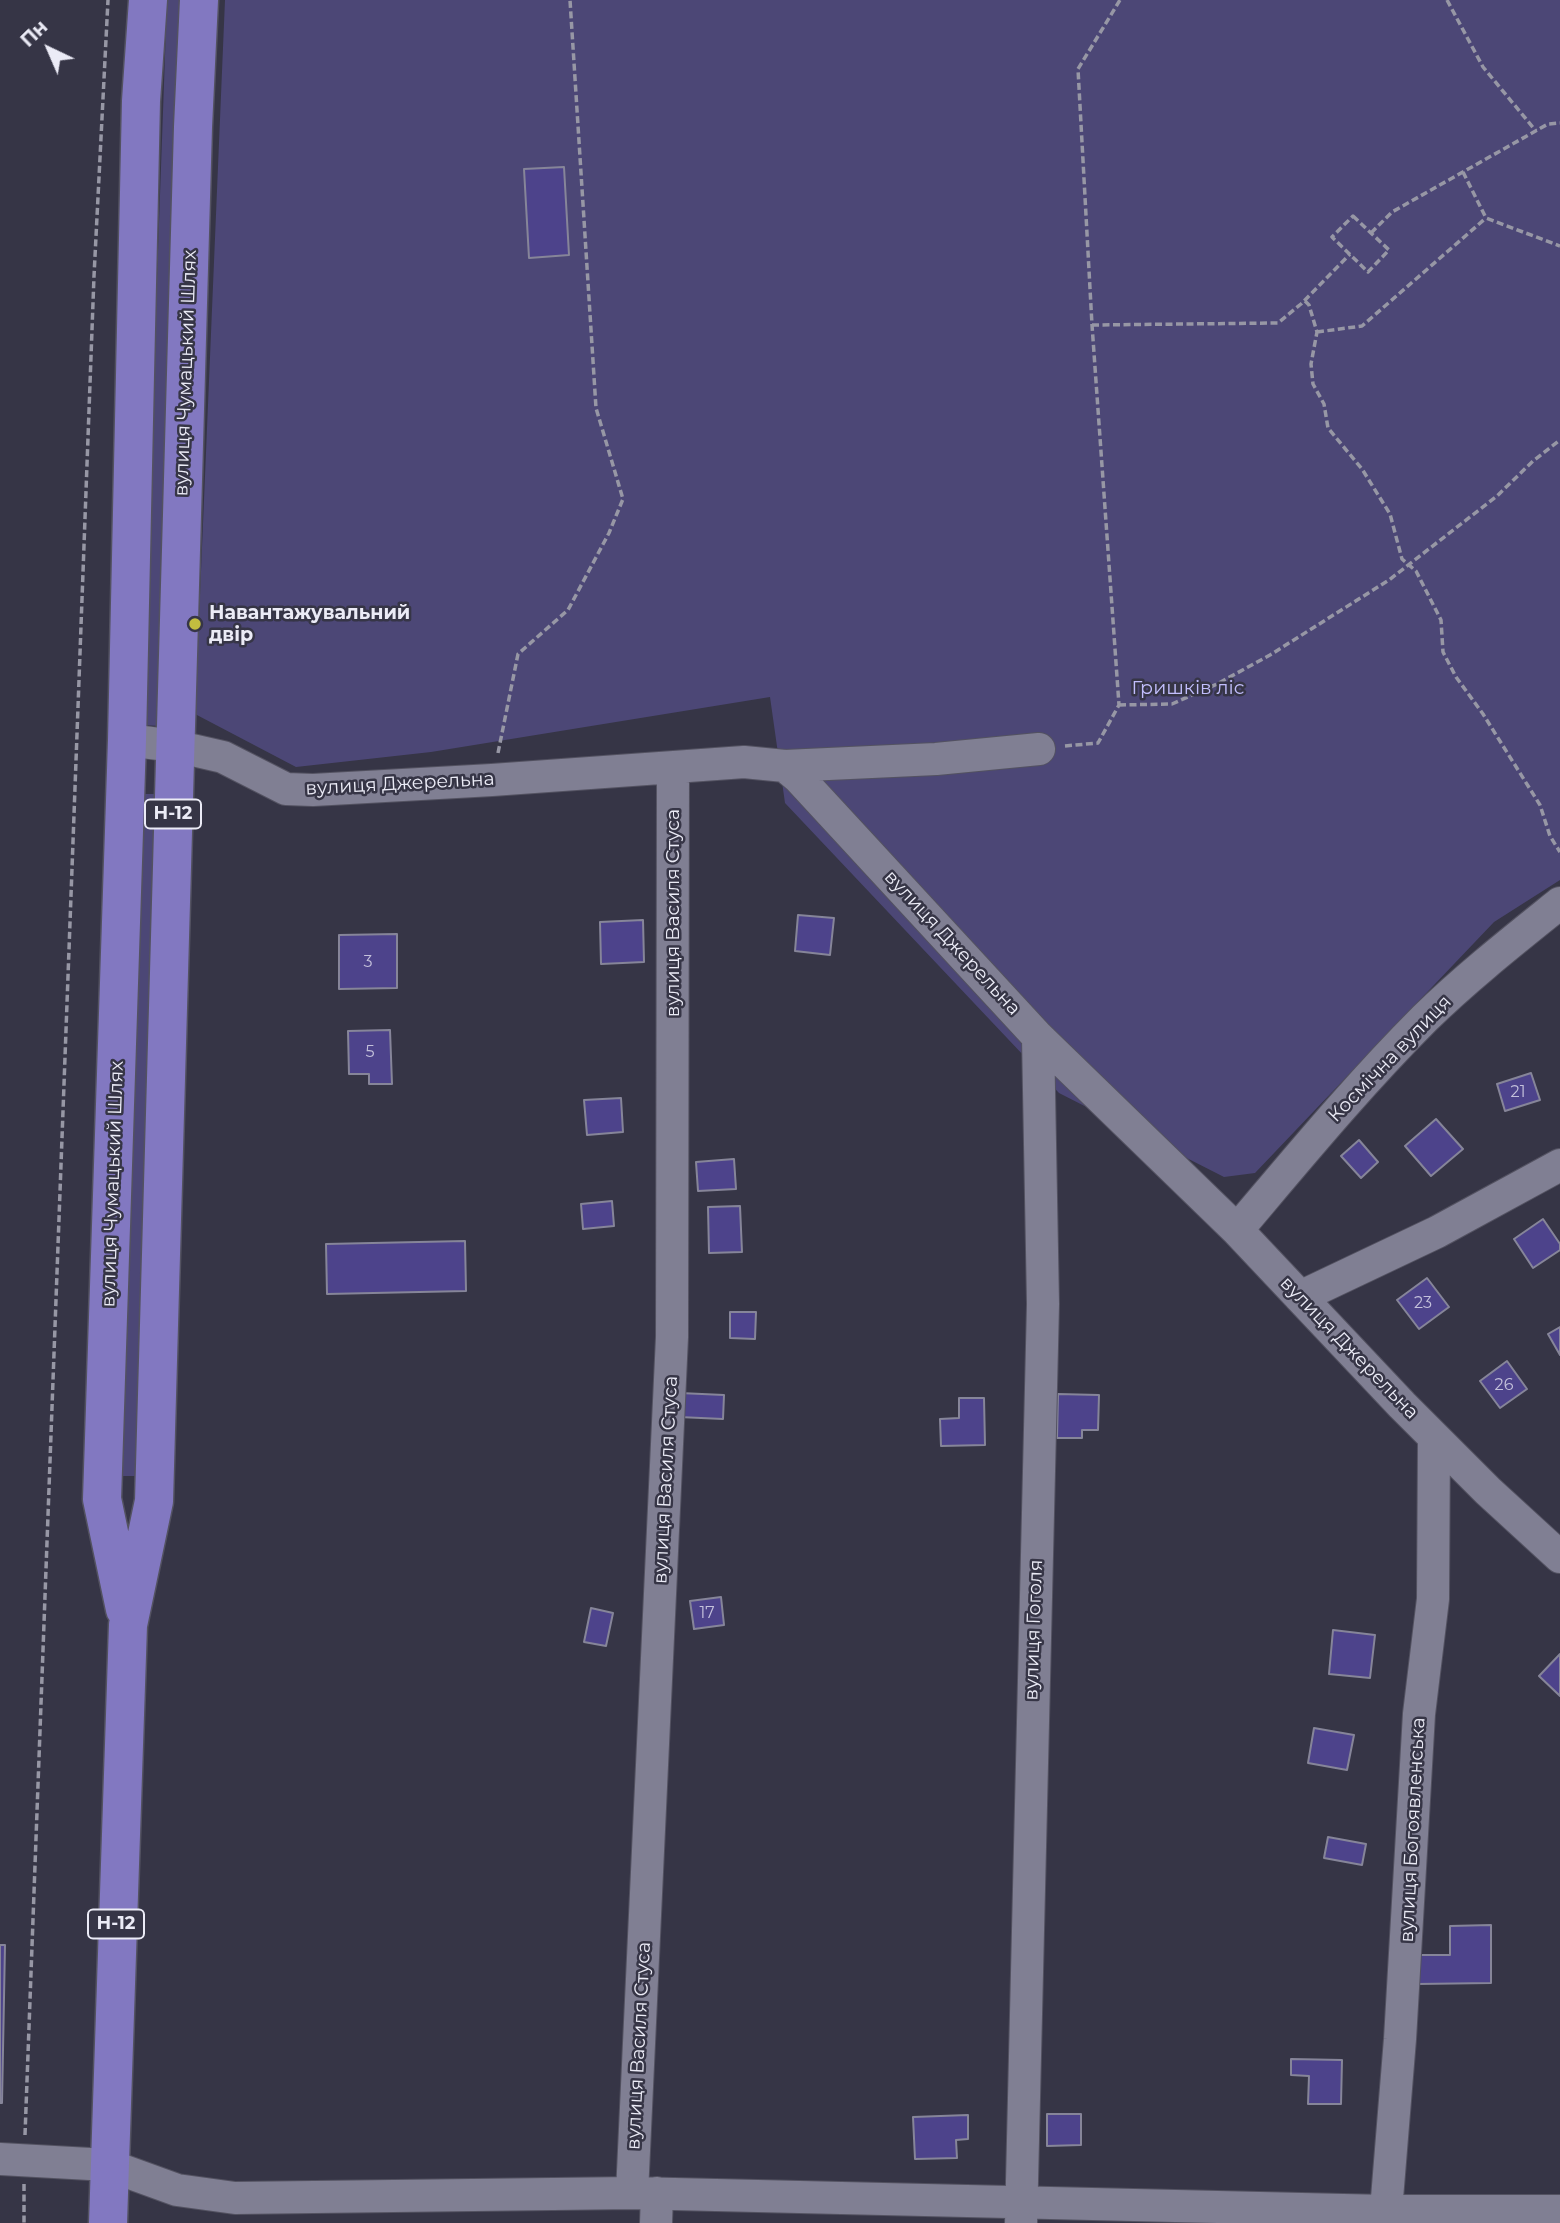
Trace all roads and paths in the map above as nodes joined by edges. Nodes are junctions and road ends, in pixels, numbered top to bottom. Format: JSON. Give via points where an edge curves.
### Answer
{"nodes":[{"id":1,"x":108,"y":0,"type":"edge"},
{"id":2,"x":148,"y":0,"type":"edge"},
{"id":3,"x":199,"y":0,"type":"edge"},
{"id":4,"x":569,"y":0,"type":"edge"},
{"id":5,"x":1120,"y":0,"type":"edge"},
{"id":6,"x":1447,"y":0,"type":"edge"},
{"id":7,"x":1560,"y":124,"type":"edge"},
{"id":8,"x":1536,"y":131,"type":"junction"},
{"id":9,"x":1464,"y":172,"type":"junction"},
{"id":10,"x":1486,"y":218,"type":"junction"},
{"id":11,"x":1371,"y":233,"type":"junction"},
{"id":12,"x":1560,"y":246,"type":"edge"},
{"id":13,"x":1350,"y":254,"type":"junction"},
{"id":14,"x":1305,"y":301,"type":"junction"},
{"id":15,"x":1092,"y":325,"type":"junction"},
{"id":16,"x":1317,"y":332,"type":"junction"},
{"id":17,"x":1560,"y":440,"type":"edge"},
{"id":18,"x":1408,"y":564,"type":"junction"},
{"id":19,"x":1119,"y":705,"type":"junction"},
{"id":20,"x":127,"y":740,"type":"junction"},
{"id":21,"x":175,"y":746,"type":"junction"},
{"id":22,"x":1039,"y":749,"type":"joint"},
{"id":23,"x":785,"y":766,"type":"junction"},
{"id":24,"x":674,"y":767,"type":"junction"},
{"id":25,"x":492,"y":780,"type":"junction"},
{"id":26,"x":1560,"y":852,"type":"edge"},
{"id":27,"x":1560,"y":903,"type":"edge"},
{"id":28,"x":1038,"y":1037,"type":"junction"},
{"id":29,"x":1560,"y":1165,"type":"edge"},
{"id":30,"x":1237,"y":1230,"type":"junction"},
{"id":31,"x":1300,"y":1297,"type":"junction"},
{"id":32,"x":1434,"y":1437,"type":"junction"},
{"id":33,"x":1560,"y":1557,"type":"edge"},
{"id":34,"x":128,"y":1625,"type":"junction"},
{"id":35,"x":12,"y":2159,"type":"edge"},
{"id":36,"x":108,"y":2165,"type":"junction"},
{"id":37,"x":649,"y":2203,"type":"edge"},
{"id":38,"x":1560,"y":2211,"type":"edge"},
{"id":39,"x":1021,"y":2212,"type":"edge"},
{"id":40,"x":1385,"y":2217,"type":"edge"},
{"id":41,"x":24,"y":2223,"type":"edge"},
{"id":42,"x":108,"y":2223,"type":"edge"}],
"edges":[{"from":1,"to":35,"type":"path"},
{"from":2,"to":20,"type":"main road","name":"вулиця Чумацький Шлях","number":"Н-12","via":[[141,101]]},
{"from":3,"to":21,"type":"main road","name":"вулиця Чумацький Шлях","number":"Н-12"},
{"from":4,"to":25,"type":"path","via":[[596,408],[624,499],[568,610],[518,654]]},
{"from":5,"to":15,"type":"path","via":[[1078,69]]},
{"from":6,"to":8,"type":"path","via":[[1483,67]]},
{"from":7,"to":8,"type":"path"},
{"from":8,"to":9,"type":"path"},
{"from":9,"to":10,"type":"path"},
{"from":9,"to":11,"type":"path","via":[[1392,212]]},
{"from":10,"to":12,"type":"path"},
{"from":10,"to":16,"type":"path","via":[[1362,327]]},
{"from":11,"to":13,"type":"path","via":[[1353,216],[1332,237]]},
{"from":11,"to":13,"type":"path","via":[[1389,250],[1368,272]]},
{"from":13,"to":14,"type":"path"},
{"from":14,"to":15,"type":"path","via":[[1278,323]]},
{"from":14,"to":16,"type":"path"},
{"from":15,"to":19,"type":"path"},
{"from":16,"to":18,"type":"path","via":[[1311,364],[1313,384],[1324,404],[1328,428],[1362,469],[1390,514],[1402,559]]},
{"from":17,"to":18,"type":"path","via":[[1497,496]]},
{"from":18,"to":19,"type":"path","via":[[1270,655],[1217,684],[1171,704]]},
{"from":18,"to":26,"type":"path","via":[[1441,620],[1443,652],[1456,677],[1540,805]]},
{"from":19,"to":22,"type":"path","via":[[1098,743]]},
{"from":20,"to":21,"type":"street"},
{"from":20,"to":34,"type":"main road","name":"вулиця Чумацький Шлях","number":"Н-12","via":[[102,1499]]},
{"from":21,"to":25,"type":"street","name":"вулиця Джерельна","via":[[223,757],[286,789]]},
{"from":21,"to":34,"type":"main road","name":"вулиця Чумацький Шлях","number":"Н-12","via":[[154,1501]]},
{"from":22,"to":23,"type":"street"},
{"from":23,"to":24,"type":"street","name":"вулиця Джерельна","via":[[744,762]]},
{"from":23,"to":28,"type":"street","name":"вулиця Джерельна"},
{"from":24,"to":25,"type":"street","name":"вулиця Джерельна"},
{"from":24,"to":37,"type":"street","name":"вулиця Василя Стуса","via":[[672,1337]]},
{"from":27,"to":30,"type":"street","name":"Космічна вулиця","via":[[1427,1016],[1354,1092]]},
{"from":28,"to":30,"type":"street","name":"вулиця Джерельна"},
{"from":28,"to":39,"type":"street","name":"вулиця Гоголя","via":[[1043,1304]]},
{"from":29,"to":31,"type":"street","via":[[1437,1232]]},
{"from":30,"to":31,"type":"street","name":"вулиця Джерельна"},
{"from":31,"to":32,"type":"street","name":"вулиця Джерельна"},
{"from":32,"to":33,"type":"street","name":"вулиця Джерельна"},
{"from":32,"to":40,"type":"street","name":"вулиця Богоявленська","via":[[1433,1599],[1419,1714]]},
{"from":34,"to":36,"type":"main road","name":"вулиця Чумацький Шлях","number":"Н-12"},
{"from":35,"to":36,"type":"street"},
{"from":35,"to":41,"type":"path"},
{"from":36,"to":37,"type":"street","via":[[177,2190],[236,2199]]},
{"from":36,"to":42,"type":"main road","name":"вулиця Чумацький Шлях","number":"Н-12"},
{"from":37,"to":39,"type":"street"},
{"from":38,"to":40,"type":"street"},
{"from":39,"to":40,"type":"street"}]}
